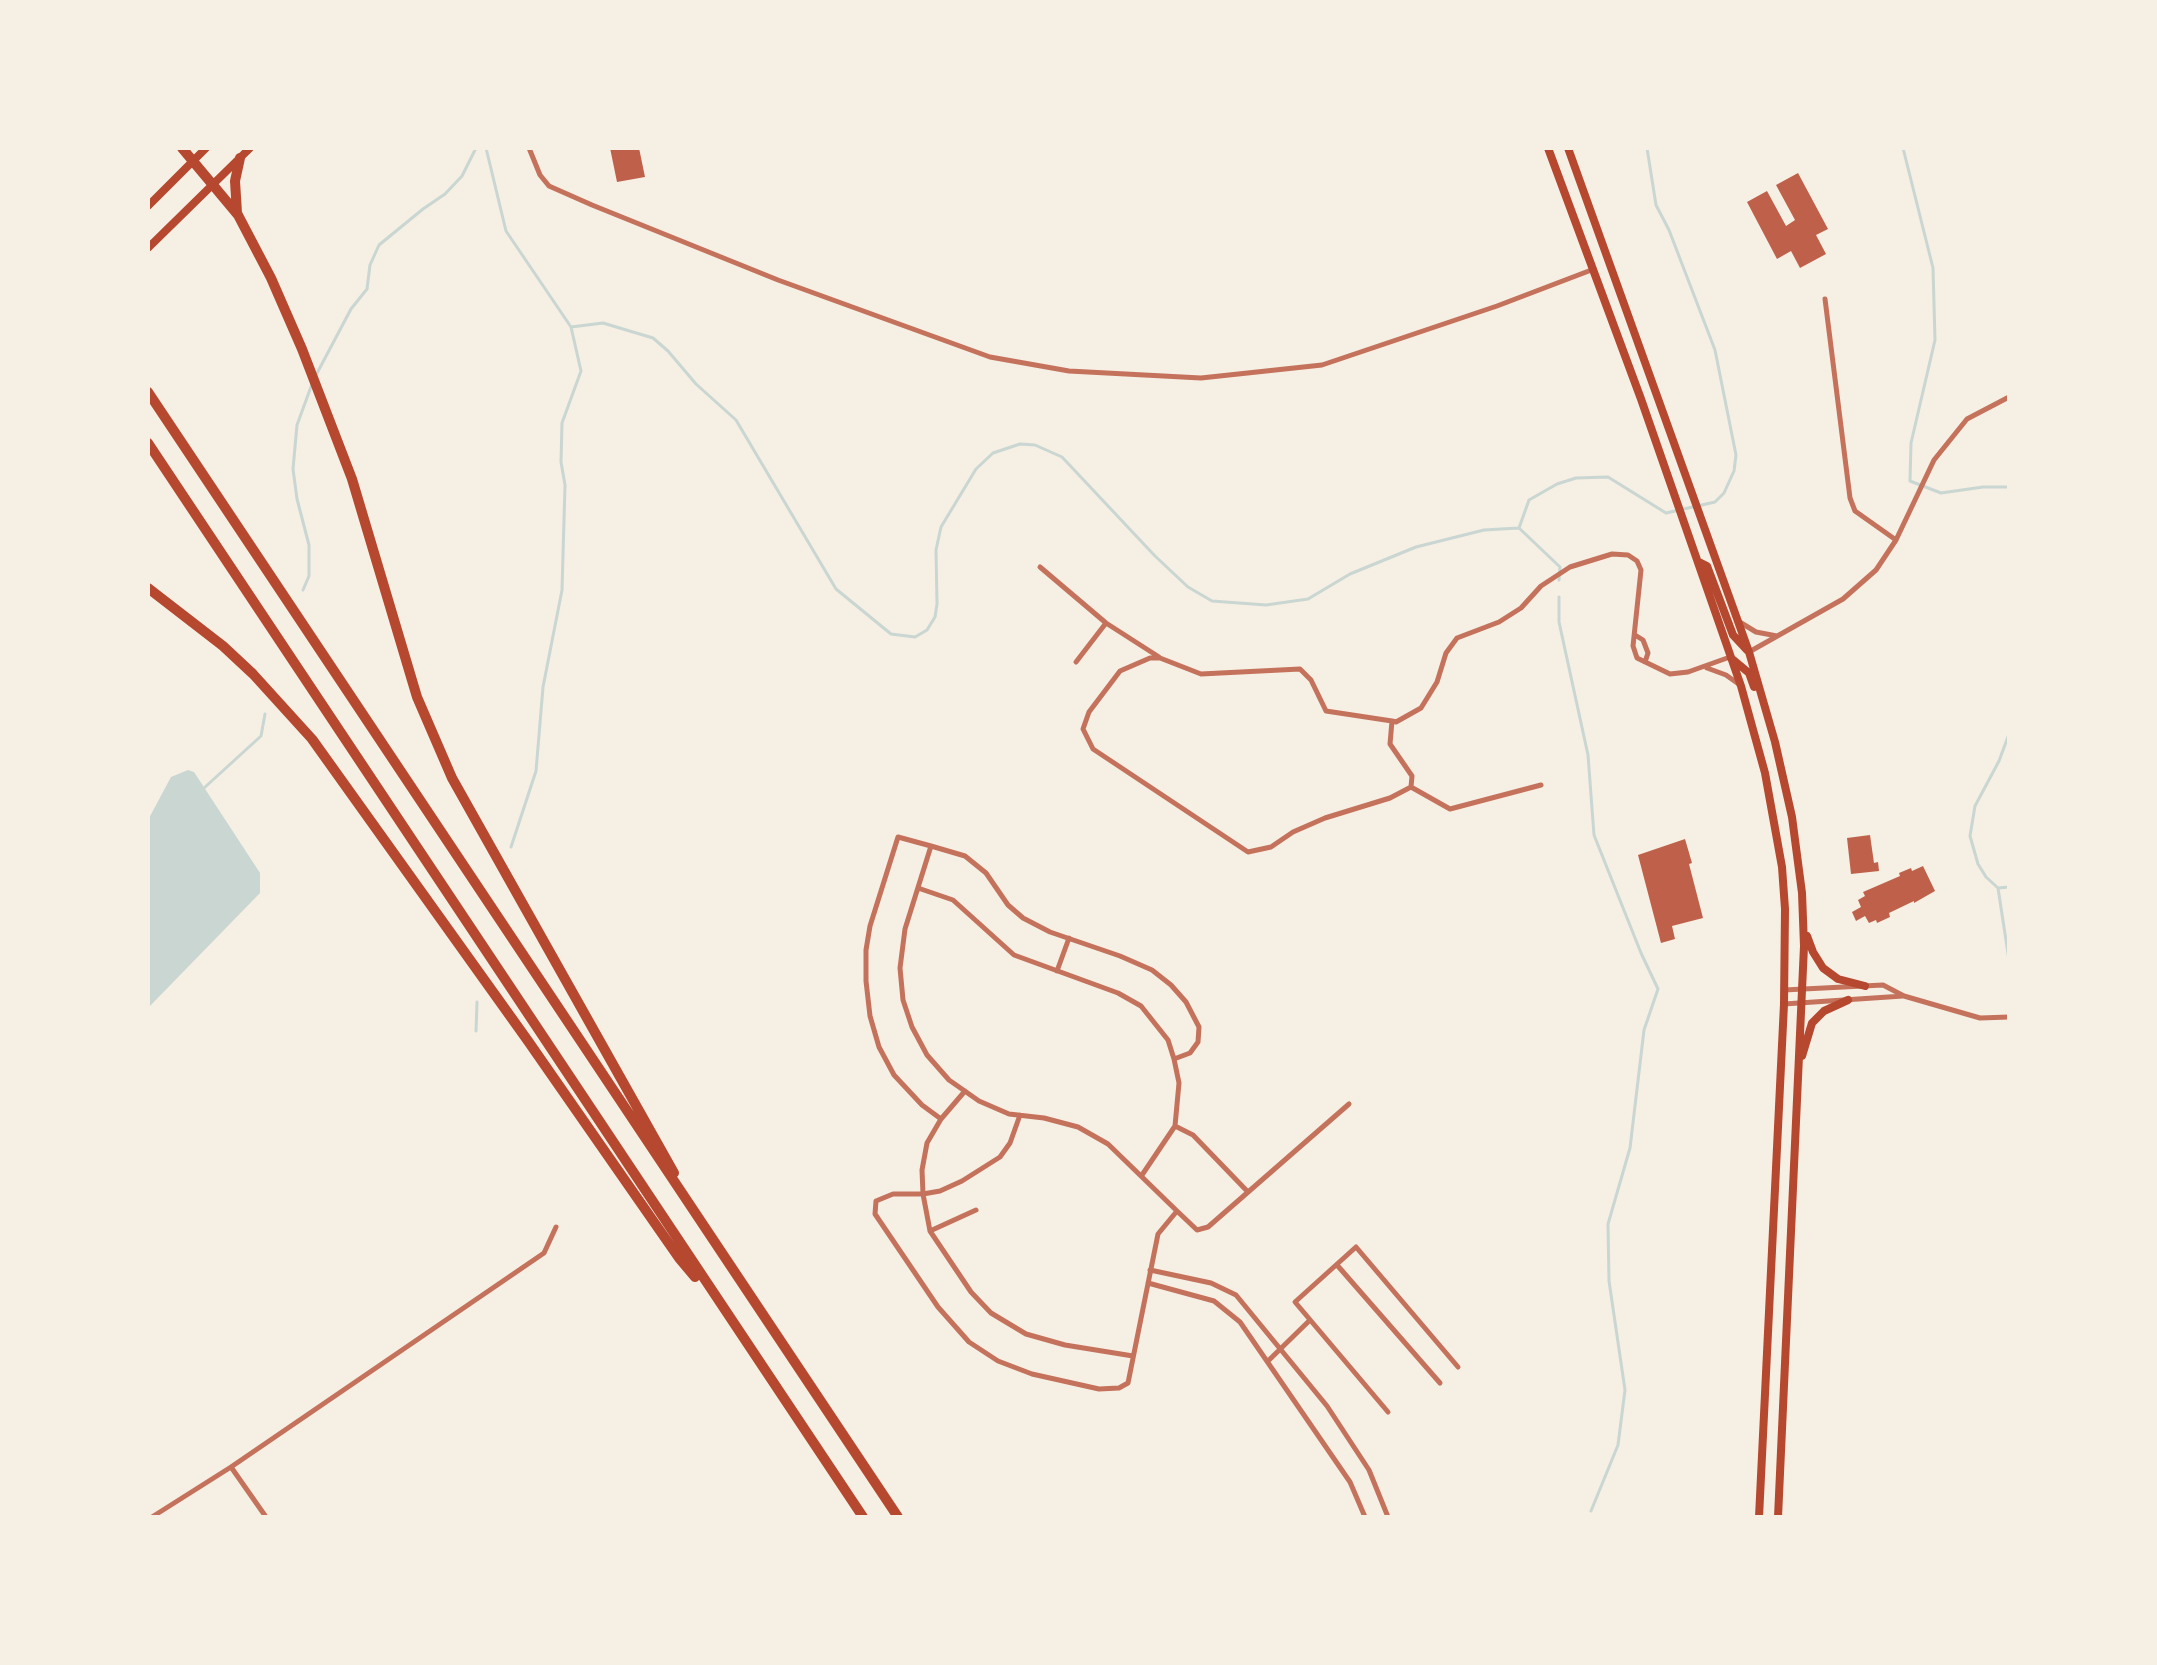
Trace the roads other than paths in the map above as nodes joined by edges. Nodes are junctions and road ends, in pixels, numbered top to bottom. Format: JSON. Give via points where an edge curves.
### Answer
{"nodes":[{"id":1,"x":182,"y":148,"type":"edge"},
{"id":2,"x":206,"y":148,"type":"edge"},
{"id":3,"x":250,"y":148,"type":"edge"},
{"id":4,"x":529,"y":148,"type":"edge"},
{"id":5,"x":1548,"y":148,"type":"edge"},
{"id":6,"x":1568,"y":148,"type":"edge"},
{"id":7,"x":240,"y":158,"type":"junction"},
{"id":8,"x":194,"y":160,"type":"junction"},
{"id":9,"x":213,"y":185,"type":"junction"},
{"id":10,"x":148,"y":206,"type":"edge"},
{"id":11,"x":238,"y":215,"type":"junction"},
{"id":12,"x":148,"y":248,"type":"edge"},
{"id":13,"x":1595,"y":268,"type":"junction"},
{"id":14,"x":1825,"y":299,"type":"dead end"},
{"id":15,"x":148,"y":392,"type":"edge"},
{"id":16,"x":2009,"y":397,"type":"edge"},
{"id":17,"x":148,"y":443,"type":"edge"},
{"id":18,"x":1896,"y":540,"type":"junction"},
{"id":19,"x":1699,"y":562,"type":"junction"},
{"id":20,"x":1040,"y":567,"type":"dead end"},
{"id":21,"x":148,"y":588,"type":"edge"},
{"id":22,"x":1738,"y":620,"type":"junction"},
{"id":23,"x":1106,"y":623,"type":"junction"},
{"id":24,"x":1635,"y":635,"type":"junction"},
{"id":25,"x":1777,"y":637,"type":"junction"},
{"id":26,"x":1749,"y":652,"type":"junction"},
{"id":27,"x":1730,"y":657,"type":"junction"},
{"id":28,"x":1160,"y":658,"type":"junction"},
{"id":29,"x":1076,"y":662,"type":"dead end"},
{"id":30,"x":1645,"y":662,"type":"junction"},
{"id":31,"x":1706,"y":668,"type":"junction"},
{"id":32,"x":1741,"y":686,"type":"junction"},
{"id":33,"x":1394,"y":722,"type":"junction"},
{"id":34,"x":1775,"y":742,"type":"junction"},
{"id":35,"x":1541,"y":785,"type":"dead end"},
{"id":36,"x":1411,"y":787,"type":"junction"},
{"id":37,"x":931,"y":846,"type":"junction"},
{"id":38,"x":918,"y":888,"type":"junction"},
{"id":39,"x":1803,"y":925,"type":"junction"},
{"id":40,"x":1069,"y":938,"type":"junction"},
{"id":41,"x":1057,"y":971,"type":"junction"},
{"id":42,"x":1865,"y":986,"type":"junction"},
{"id":43,"x":1802,"y":989,"type":"junction"},
{"id":44,"x":1783,"y":990,"type":"junction"},
{"id":45,"x":1904,"y":996,"type":"junction"},
{"id":46,"x":1848,"y":1000,"type":"junction"},
{"id":47,"x":1801,"y":1003,"type":"junction"},
{"id":48,"x":1784,"y":1004,"type":"junction"},
{"id":49,"x":2009,"y":1017,"type":"edge"},
{"id":50,"x":1174,"y":1059,"type":"junction"},
{"id":51,"x":1799,"y":1069,"type":"junction"},
{"id":52,"x":965,"y":1091,"type":"junction"},
{"id":53,"x":1349,"y":1104,"type":"dead end"},
{"id":54,"x":1020,"y":1115,"type":"junction"},
{"id":55,"x":941,"y":1119,"type":"junction"},
{"id":56,"x":1175,"y":1126,"type":"junction"},
{"id":57,"x":1142,"y":1175,"type":"junction"},
{"id":58,"x":1248,"y":1192,"type":"junction"},
{"id":59,"x":923,"y":1194,"type":"junction"},
{"id":60,"x":693,"y":1210,"type":"junction"},
{"id":61,"x":976,"y":1210,"type":"dead end"},
{"id":62,"x":1177,"y":1211,"type":"junction"},
{"id":63,"x":556,"y":1227,"type":"dead end"},
{"id":64,"x":930,"y":1231,"type":"junction"},
{"id":65,"x":1337,"y":1265,"type":"junction"},
{"id":66,"x":1150,"y":1270,"type":"junction"},
{"id":67,"x":1148,"y":1283,"type":"junction"},
{"id":68,"x":713,"y":1295,"type":"junction"},
{"id":69,"x":1310,"y":1320,"type":"junction"},
{"id":70,"x":1280,"y":1348,"type":"junction"},
{"id":71,"x":1133,"y":1356,"type":"junction"},
{"id":72,"x":1268,"y":1361,"type":"junction"},
{"id":73,"x":1458,"y":1367,"type":"dead end"},
{"id":74,"x":1440,"y":1383,"type":"dead end"},
{"id":75,"x":1388,"y":1412,"type":"dead end"},
{"id":76,"x":231,"y":1467,"type":"junction"},
{"id":77,"x":152,"y":1517,"type":"edge"},
{"id":78,"x":266,"y":1517,"type":"edge"},
{"id":79,"x":863,"y":1517,"type":"edge"},
{"id":80,"x":898,"y":1517,"type":"edge"},
{"id":81,"x":1365,"y":1517,"type":"edge"},
{"id":82,"x":1388,"y":1517,"type":"edge"},
{"id":83,"x":1759,"y":1517,"type":"edge"},
{"id":84,"x":1778,"y":1517,"type":"edge"}],
"edges":[{"from":1,"to":8,"type":"highway"},
{"from":2,"to":8,"type":"main road"},
{"from":3,"to":7,"type":"main road"},
{"from":4,"to":13,"type":"street","via":[[549,186],[592,205],[990,357],[1069,371],[1201,378],[1322,365]]},
{"from":5,"to":13,"type":"main road"},
{"from":6,"to":22,"type":"main road"},
{"from":7,"to":9,"type":"main road"},
{"from":7,"to":11,"type":"highway","via":[[235,181]]},
{"from":8,"to":9,"type":"highway"},
{"from":8,"to":10,"type":"main road"},
{"from":9,"to":11,"type":"highway"},
{"from":9,"to":12,"type":"main road"},
{"from":11,"to":60,"type":"highway","via":[[271,278],[333,426],[417,697],[452,778]]},
{"from":13,"to":19,"type":"main road"},
{"from":14,"to":18,"type":"street","via":[[1850,498],[1855,511]]},
{"from":15,"to":60,"type":"highway"},
{"from":16,"to":18,"type":"street","via":[[1967,419],[1934,460]]},
{"from":17,"to":68,"type":"highway"},
{"from":18,"to":25,"type":"street","via":[[1859,587]]},
{"from":19,"to":26,"type":"main road","via":[[1707,566],[1733,635]]},
{"from":19,"to":27,"type":"main road"},
{"from":20,"to":23,"type":"street"},
{"from":21,"to":68,"type":"highway","via":[[243,665],[312,739],[679,1258]]},
{"from":22,"to":25,"type":"street"},
{"from":22,"to":26,"type":"main road"},
{"from":23,"to":28,"type":"street"},
{"from":23,"to":29,"type":"street"},
{"from":24,"to":30,"type":"street","via":[[1637,658]]},
{"from":24,"to":30,"type":"street","via":[[1648,653]]},
{"from":24,"to":33,"type":"street","via":[[1641,570],[1637,561],[1620,554],[1597,557],[1541,586],[1499,622],[1457,638],[1421,708]]},
{"from":25,"to":26,"type":"street"},
{"from":26,"to":34,"type":"main road"},
{"from":27,"to":31,"type":"street"},
{"from":27,"to":32,"type":"main road"},
{"from":27,"to":34,"type":"main road","via":[[1749,673]]},
{"from":28,"to":33,"type":"street","via":[[1201,674],[1300,669],[1326,711]]},
{"from":28,"to":36,"type":"street","via":[[1120,671],[1089,712],[1083,729],[1093,749],[1248,852]]},
{"from":30,"to":31,"type":"street","via":[[1670,674]]},
{"from":31,"to":32,"type":"street"},
{"from":32,"to":44,"type":"main road","via":[[1765,773],[1782,867]]},
{"from":33,"to":36,"type":"street","via":[[1390,744],[1412,776]]},
{"from":34,"to":39,"type":"main road","via":[[1792,817]]},
{"from":35,"to":36,"type":"street","via":[[1450,809]]},
{"from":37,"to":38,"type":"street"},
{"from":37,"to":40,"type":"street","via":[[965,856],[1023,918]]},
{"from":37,"to":55,"type":"street","via":[[898,837],[870,926],[866,981],[879,1047],[894,1075]]},
{"from":38,"to":41,"type":"street","via":[[953,900],[1014,955]]},
{"from":38,"to":52,"type":"street","via":[[905,929],[903,1000],[927,1055]]},
{"from":39,"to":42,"type":"main road","via":[[1823,968],[1838,979]]},
{"from":39,"to":43,"type":"main road"},
{"from":40,"to":41,"type":"street"},
{"from":40,"to":50,"type":"street","via":[[1152,970],[1186,1002],[1199,1027],[1198,1042],[1190,1053]]},
{"from":41,"to":50,"type":"street","via":[[1141,1006],[1168,1040]]},
{"from":42,"to":43,"type":"street"},
{"from":42,"to":45,"type":"street","via":[[1883,985]]},
{"from":43,"to":44,"type":"street"},
{"from":43,"to":47,"type":"main road"},
{"from":44,"to":48,"type":"main road"},
{"from":45,"to":46,"type":"street"},
{"from":45,"to":49,"type":"street","via":[[1980,1018]]},
{"from":46,"to":47,"type":"street"},
{"from":46,"to":51,"type":"main road","via":[[1812,1023]]},
{"from":47,"to":48,"type":"street"},
{"from":47,"to":51,"type":"main road"},
{"from":48,"to":83,"type":"main road"},
{"from":50,"to":56,"type":"street","via":[[1179,1083]]},
{"from":51,"to":84,"type":"main road"},
{"from":52,"to":54,"type":"street"},
{"from":52,"to":55,"type":"street"},
{"from":53,"to":58,"type":"street"},
{"from":54,"to":57,"type":"street","via":[[1078,1127],[1108,1144]]},
{"from":54,"to":59,"type":"street","via":[[1000,1157],[962,1181]]},
{"from":55,"to":59,"type":"street","via":[[927,1143]]},
{"from":56,"to":57,"type":"street"},
{"from":56,"to":58,"type":"street","via":[[1193,1135]]},
{"from":57,"to":62,"type":"street"},
{"from":58,"to":62,"type":"street","via":[[1208,1227],[1197,1230]]},
{"from":59,"to":64,"type":"street"},
{"from":59,"to":71,"type":"street","via":[[893,1194],[876,1201],[875,1214],[938,1307],[969,1342],[1032,1374],[1099,1389],[1128,1383]]},
{"from":60,"to":80,"type":"highway"},
{"from":61,"to":64,"type":"street"},
{"from":62,"to":66,"type":"street","via":[[1158,1234]]},
{"from":63,"to":76,"type":"street","via":[[544,1253]]},
{"from":64,"to":71,"type":"street","via":[[991,1313],[1026,1334]]},
{"from":65,"to":69,"type":"street","via":[[1295,1302]]},
{"from":65,"to":73,"type":"street","via":[[1356,1247]]},
{"from":65,"to":74,"type":"street"},
{"from":66,"to":67,"type":"street"},
{"from":66,"to":70,"type":"street","via":[[1211,1283],[1236,1295]]},
{"from":67,"to":71,"type":"street"},
{"from":67,"to":72,"type":"street","via":[[1214,1301],[1240,1322]]},
{"from":68,"to":79,"type":"highway"},
{"from":69,"to":70,"type":"street"},
{"from":69,"to":75,"type":"street"},
{"from":70,"to":72,"type":"street"},
{"from":70,"to":82,"type":"street","via":[[1369,1470]]},
{"from":72,"to":81,"type":"street","via":[[1350,1482]]},
{"from":76,"to":77,"type":"street"},
{"from":76,"to":78,"type":"street"}]}
